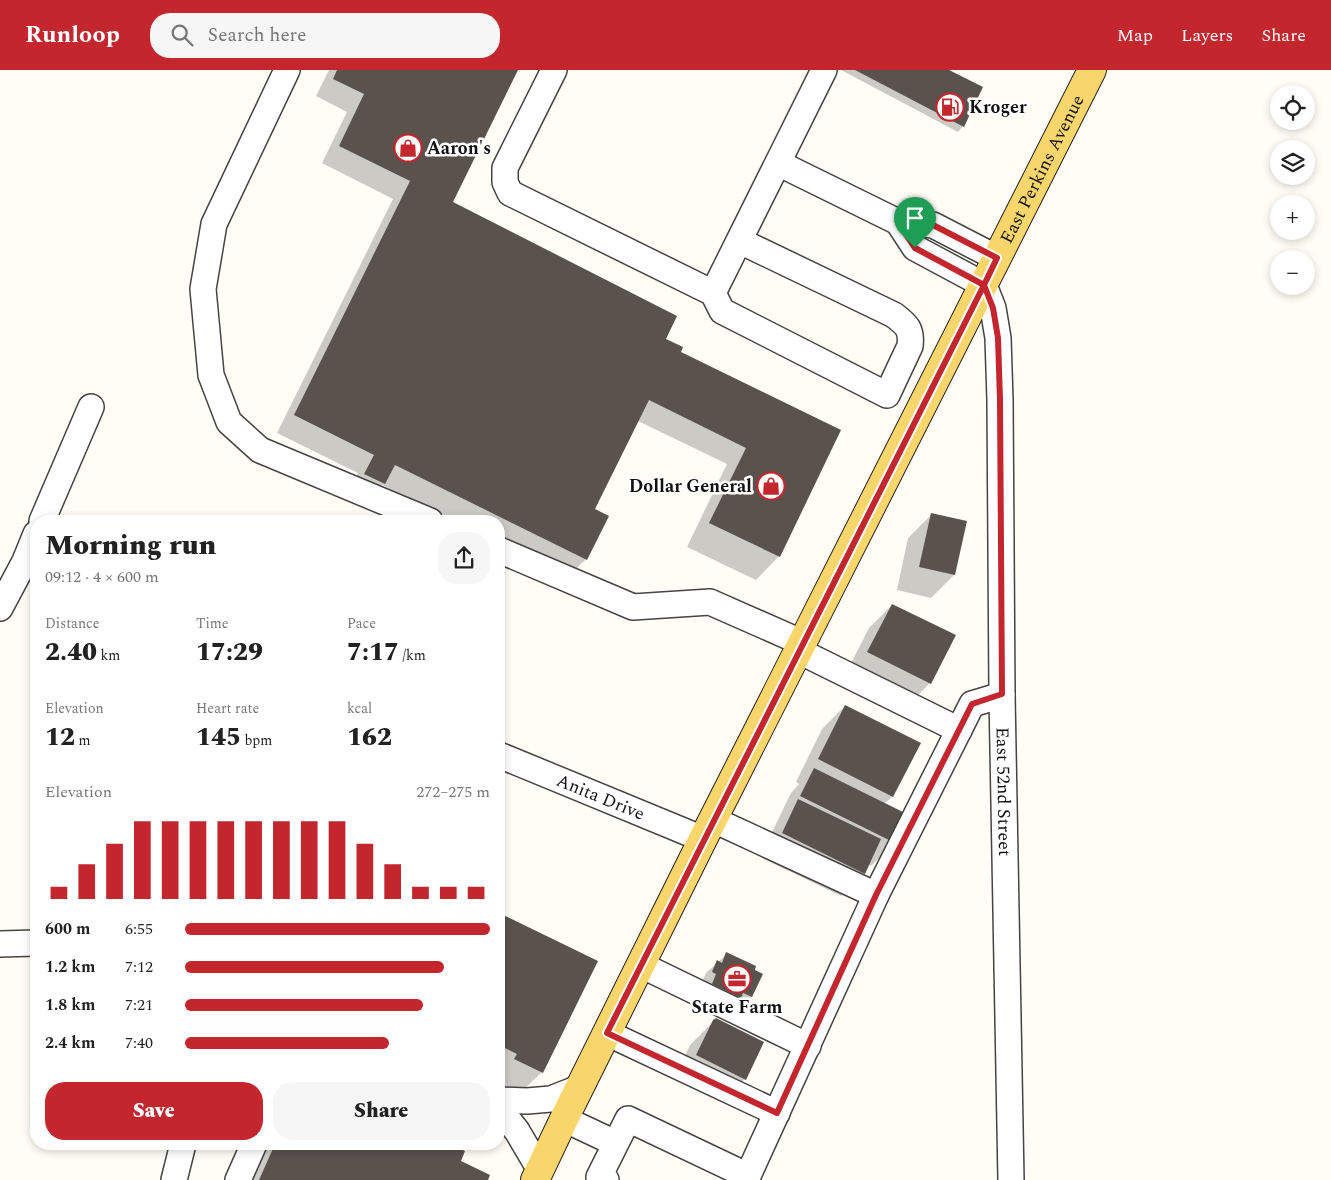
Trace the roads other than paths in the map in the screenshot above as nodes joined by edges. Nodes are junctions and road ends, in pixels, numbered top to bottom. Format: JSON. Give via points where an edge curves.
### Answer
{"nodes":[{"id":1,"x":287,"y":70,"type":"edge"},
{"id":2,"x":554,"y":70,"type":"edge"},
{"id":3,"x":824,"y":70,"type":"edge"},
{"id":4,"x":1092,"y":70,"type":"edge"},
{"id":5,"x":778,"y":162,"type":"junction"},
{"id":6,"x":898,"y":222,"type":"junction"},
{"id":7,"x":740,"y":241,"type":"junction"},
{"id":8,"x":997,"y":258,"type":"junction"},
{"id":9,"x":984,"y":285,"type":"junction"},
{"id":10,"x":713,"y":293,"type":"junction"},
{"id":11,"x":91,"y":407,"type":"dead end"},
{"id":12,"x":45,"y":515,"type":"edge"},
{"id":13,"x":416,"y":515,"type":"edge"},
{"id":14,"x":505,"y":553,"type":"edge"},
{"id":15,"x":30,"y":563,"type":"edge"},
{"id":16,"x":0,"y":608,"type":"edge"},
{"id":17,"x":801,"y":647,"type":"junction"},
{"id":18,"x":1002,"y":694,"type":"junction"},
{"id":19,"x":959,"y":730,"type":"junction"},
{"id":20,"x":505,"y":757,"type":"edge"},
{"id":21,"x":709,"y":829,"type":"junction"},
{"id":22,"x":876,"y":895,"type":"junction"},
{"id":23,"x":30,"y":943,"type":"edge"},
{"id":24,"x":0,"y":944,"type":"edge"},
{"id":25,"x":641,"y":965,"type":"junction"},
{"id":26,"x":607,"y":1033,"type":"junction"},
{"id":27,"x":808,"y":1046,"type":"junction"},
{"id":28,"x":579,"y":1088,"type":"junction"},
{"id":29,"x":505,"y":1100,"type":"edge"},
{"id":30,"x":777,"y":1113,"type":"junction"},
{"id":31,"x":505,"y":1115,"type":"edge"},
{"id":32,"x":564,"y":1119,"type":"junction"},
{"id":33,"x":615,"y":1143,"type":"junction"},
{"id":34,"x":182,"y":1150,"type":"edge"},
{"id":35,"x":251,"y":1150,"type":"edge"},
{"id":36,"x":538,"y":1175,"type":"edge"},
{"id":37,"x":747,"y":1178,"type":"edge"},
{"id":38,"x":174,"y":1180,"type":"edge"},
{"id":39,"x":238,"y":1180,"type":"edge"},
{"id":40,"x":606,"y":1180,"type":"edge"},
{"id":41,"x":1011,"y":1180,"type":"edge"}],
"edges":[{"from":1,"to":13,"type":"street","via":[[214,224],[203,289],[211,375],[229,422],[260,450]]},
{"from":2,"to":10,"type":"street","via":[[505,168],[505,182],[510,193]]},
{"from":3,"to":5,"type":"street"},
{"from":4,"to":8,"type":"main road","name":"East Perkins Avenue"},
{"from":5,"to":6,"type":"street"},
{"from":5,"to":7,"type":"street"},
{"from":6,"to":8,"type":"street","via":[[933,225]]},
{"from":6,"to":9,"type":"street","via":[[915,248]]},
{"from":7,"to":10,"type":"street"},
{"from":7,"to":10,"type":"street","via":[[894,315],[904,323],[909,330],[910,346],[887,395],[722,311]]},
{"from":8,"to":9,"type":"main road","name":"East Perkins Avenue"},
{"from":9,"to":17,"type":"main road","name":"East Perkins Avenue"},
{"from":9,"to":18,"type":"street","name":"East 52nd Street","via":[[993,308],[998,338]]},
{"from":11,"to":12,"type":"street"},
{"from":14,"to":17,"type":"street","via":[[633,607],[710,602]]},
{"from":15,"to":16,"type":"street"},
{"from":17,"to":19,"type":"street"},
{"from":17,"to":21,"type":"main road","name":"East Perkins Avenue"},
{"from":18,"to":19,"type":"street","via":[[972,704]]},
{"from":18,"to":41,"type":"street","name":"East 52nd Street"},
{"from":19,"to":22,"type":"street"},
{"from":20,"to":21,"type":"street","name":"Anita Drive"},
{"from":21,"to":22,"type":"street","name":"Anita Drive"},
{"from":21,"to":25,"type":"main road","name":"East Perkins Avenue"},
{"from":22,"to":27,"type":"street"},
{"from":23,"to":24,"type":"street"},
{"from":25,"to":26,"type":"main road","name":"East Perkins Avenue"},
{"from":25,"to":27,"type":"street"},
{"from":26,"to":28,"type":"main road","name":"East Perkins Avenue"},
{"from":26,"to":30,"type":"street"},
{"from":27,"to":30,"type":"street"},
{"from":28,"to":29,"type":"street","via":[[551,1099]]},
{"from":28,"to":32,"type":"main road","name":"East Perkins Avenue"},
{"from":30,"to":37,"type":"street"},
{"from":31,"to":36,"type":"street","via":[[518,1131]]},
{"from":32,"to":33,"type":"street"},
{"from":32,"to":36,"type":"main road","name":"East Perkins Avenue"},
{"from":33,"to":37,"type":"street","via":[[628,1119]]},
{"from":33,"to":40,"type":"street","via":[[599,1177]]},
{"from":34,"to":38,"type":"street"},
{"from":35,"to":39,"type":"street"}]}
